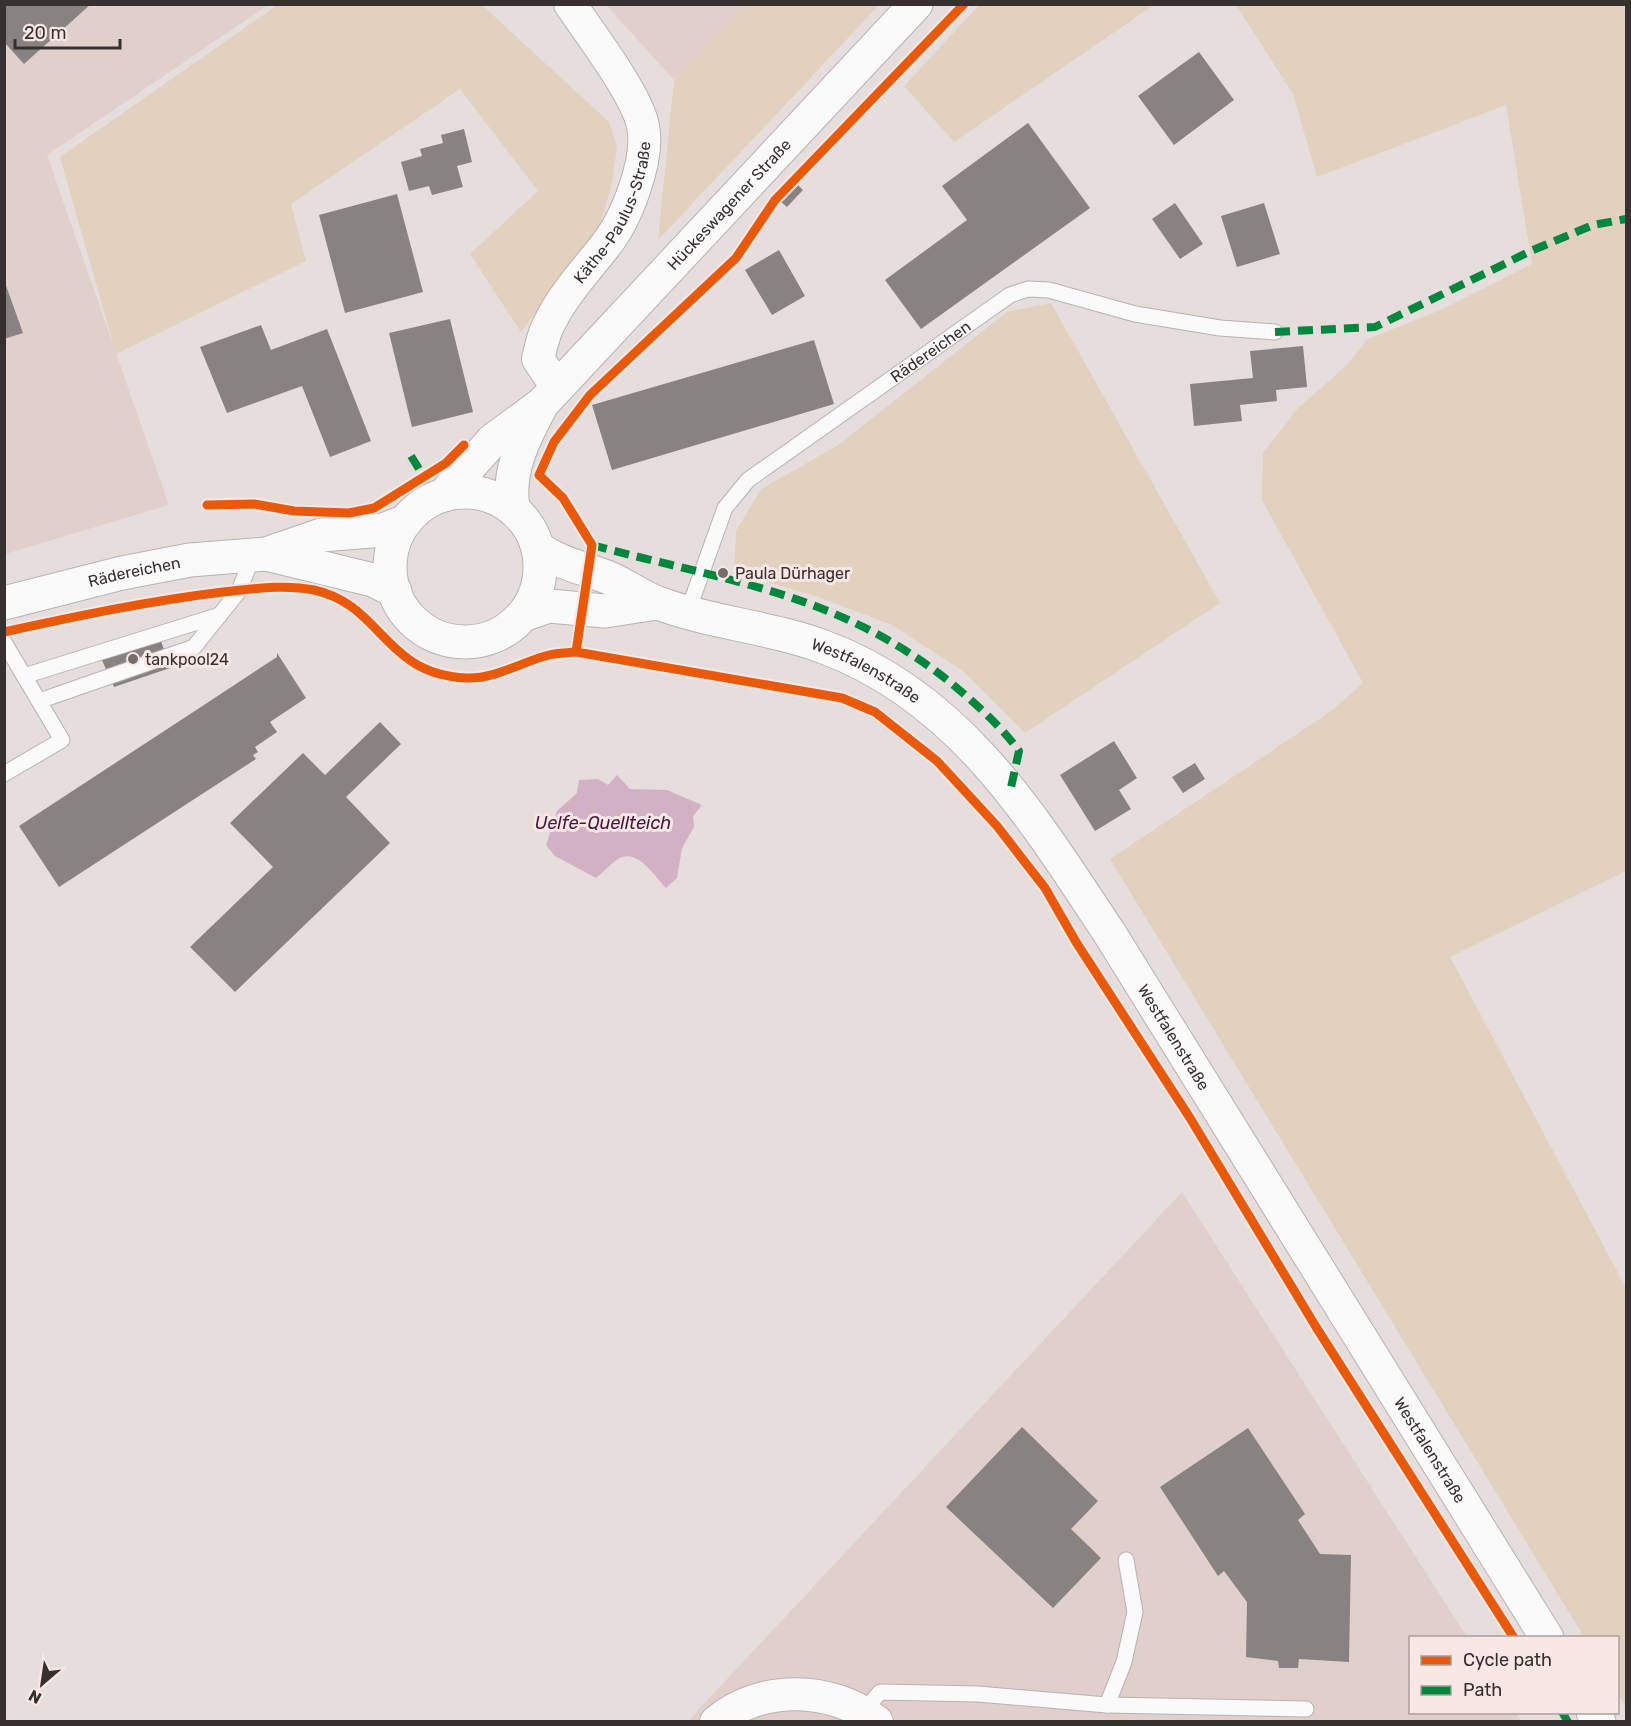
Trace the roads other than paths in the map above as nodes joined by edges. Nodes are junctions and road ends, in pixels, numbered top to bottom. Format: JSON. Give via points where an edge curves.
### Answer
{"nodes":[{"id":1,"x":570,"y":4,"type":"edge"},
{"id":2,"x":916,"y":4,"type":"edge"},
{"id":3,"x":1275,"y":332,"type":"dead end"},
{"id":4,"x":550,"y":395,"type":"junction"},
{"id":5,"x":444,"y":495,"type":"junction"},
{"id":6,"x":513,"y":508,"type":"junction"},
{"id":7,"x":406,"y":521,"type":"junction"},
{"id":8,"x":538,"y":549,"type":"junction"},
{"id":9,"x":260,"y":554,"type":"junction"},
{"id":10,"x":394,"y":591,"type":"junction"},
{"id":11,"x":4,"y":603,"type":"edge"},
{"id":12,"x":672,"y":607,"type":"junction"},
{"id":13,"x":220,"y":615,"type":"junction"},
{"id":14,"x":523,"y":615,"type":"junction"},
{"id":15,"x":4,"y":642,"type":"edge"},
{"id":16,"x":24,"y":676,"type":"junction"},
{"id":17,"x":39,"y":701,"type":"junction"},
{"id":18,"x":4,"y":774,"type":"edge"},
{"id":19,"x":1126,"y":1560,"type":"dead end"},
{"id":20,"x":1546,"y":1636,"type":"edge"},
{"id":21,"x":1107,"y":1705,"type":"junction"},
{"id":22,"x":1306,"y":1709,"type":"dead end"},
{"id":23,"x":870,"y":1716,"type":"edge"},
{"id":24,"x":716,"y":1722,"type":"edge"}],
"edges":[{"from":1,"to":4,"type":"street","name":"Käthe-Paulus-Straße","via":[[634,103],[643,126],[642,152],[629,205],[615,233],[551,319],[538,359]]},
{"from":2,"to":4,"type":"main road","name":"Hückeswagener Straße"},
{"from":3,"to":12,"type":"lane","name":"Rädereichen","via":[[1220,328],[1135,314],[1049,290],[1028,289],[1010,295],[748,480],[725,508]]},
{"from":4,"to":5,"type":"main road","name":"Hückeswagener Straße","via":[[494,440]]},
{"from":4,"to":6,"type":"main road","name":"Hückeswagener Straße","via":[[515,466],[510,488]]},
{"from":5,"to":6,"type":"main road","via":[[480,493]]},
{"from":5,"to":7,"type":"main road","via":[[416,510]]},
{"from":6,"to":8,"type":"main road","via":[[529,527]]},
{"from":7,"to":9,"type":"main road","name":"Rädereichen","via":[[383,530],[321,535]]},
{"from":7,"to":10,"type":"main road","via":[[391,557]]},
{"from":8,"to":12,"type":"main road","name":"Westfalenstraße","via":[[559,562],[610,578]]},
{"from":8,"to":14,"type":"main road","via":[[539,584]]},
{"from":9,"to":10,"type":"main road","name":"Rädereichen","via":[[373,580]]},
{"from":9,"to":11,"type":"main road","name":"Rädereichen","via":[[178,562]]},
{"from":9,"to":13,"type":"lane"},
{"from":10,"to":14,"type":"main road","via":[[416,623],[446,639],[463,642],[496,635]]},
{"from":12,"to":14,"type":"main road","name":"Westfalenstraße","via":[[605,610],[549,606]]},
{"from":12,"to":20,"type":"main road","name":"Westfalenstraße","via":[[823,647],[876,669],[916,695],[956,729],[993,770],[1049,843],[1110,934]]},
{"from":13,"to":16,"type":"lane"},
{"from":13,"to":17,"type":"lane","via":[[194,647]]},
{"from":15,"to":16,"type":"lane"},
{"from":16,"to":17,"type":"lane"},
{"from":17,"to":18,"type":"lane","via":[[62,740]]},
{"from":19,"to":21,"type":"lane","via":[[1135,1612],[1124,1662]]},
{"from":21,"to":22,"type":"lane"},
{"from":21,"to":23,"type":"lane","via":[[978,1694],[880,1692]]},
{"from":23,"to":24,"type":"street","via":[[809,1693],[756,1698]]}]}
